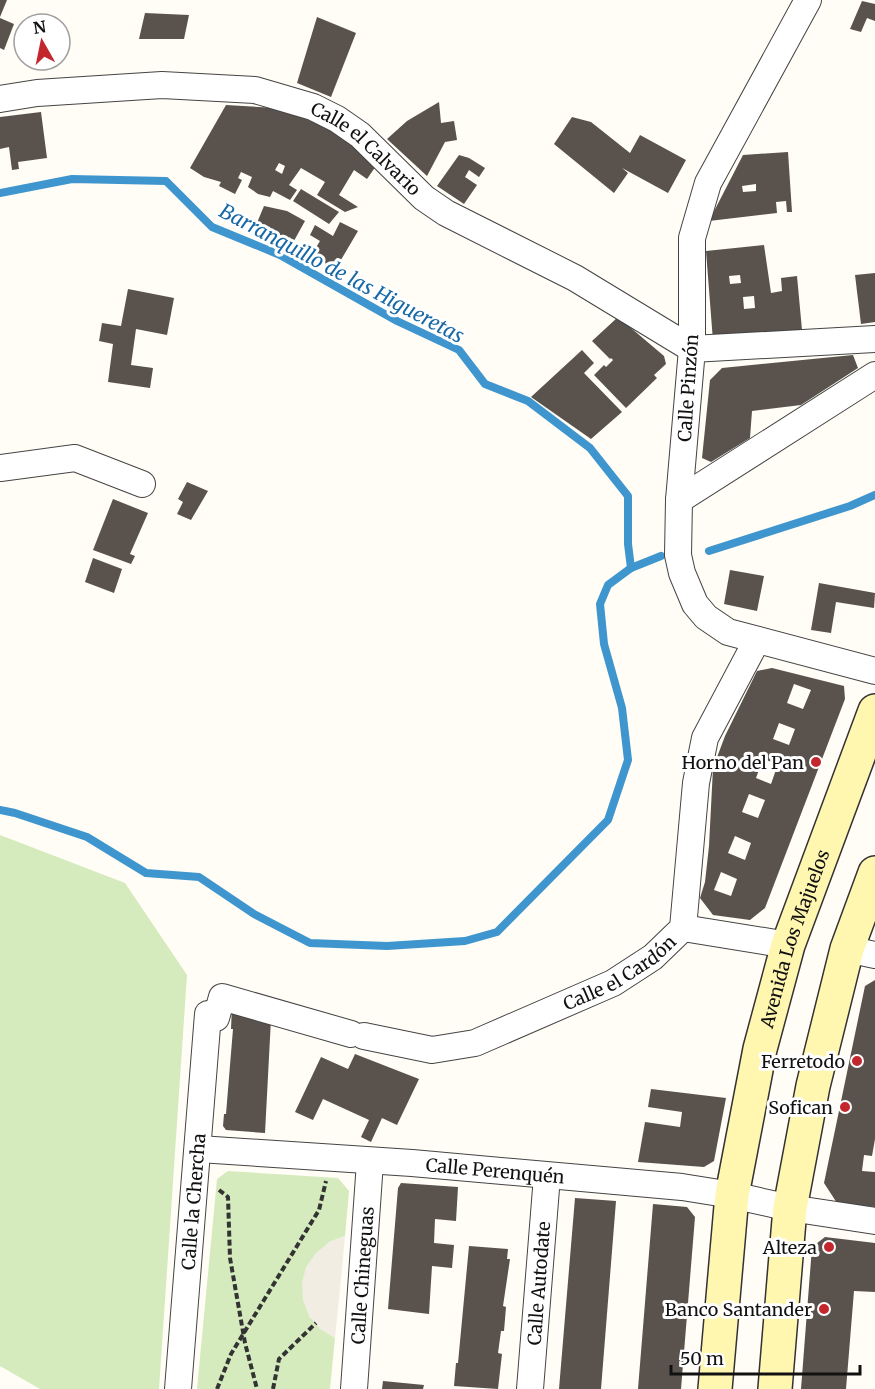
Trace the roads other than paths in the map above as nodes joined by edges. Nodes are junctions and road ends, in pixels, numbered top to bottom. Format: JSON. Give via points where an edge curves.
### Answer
{"nodes":[{"id":1,"x":808,"y":0,"type":"edge"},
{"id":2,"x":0,"y":99,"type":"edge"},
{"id":3,"x":875,"y":339,"type":"edge"},
{"id":4,"x":692,"y":350,"type":"junction"},
{"id":5,"x":875,"y":375,"type":"edge"},
{"id":6,"x":0,"y":468,"type":"edge"},
{"id":7,"x":142,"y":484,"type":"dead end"},
{"id":8,"x":679,"y":500,"type":"junction"},
{"id":9,"x":757,"y":640,"type":"junction"},
{"id":10,"x":875,"y":671,"type":"edge"},
{"id":11,"x":875,"y":711,"type":"edge"},
{"id":12,"x":875,"y":873,"type":"edge"},
{"id":13,"x":683,"y":928,"type":"junction"},
{"id":14,"x":788,"y":945,"type":"junction"},
{"id":15,"x":861,"y":952,"type":"edge"},
{"id":16,"x":212,"y":1016,"type":"joint"},
{"id":17,"x":199,"y":1149,"type":"junction"},
{"id":18,"x":370,"y":1162,"type":"junction"},
{"id":19,"x":547,"y":1176,"type":"junction"},
{"id":20,"x":732,"y":1195,"type":"junction"},
{"id":21,"x":790,"y":1208,"type":"junction"},
{"id":22,"x":875,"y":1221,"type":"edge"},
{"id":23,"x":178,"y":1389,"type":"edge"},
{"id":24,"x":354,"y":1389,"type":"edge"},
{"id":25,"x":530,"y":1389,"type":"edge"},
{"id":26,"x":715,"y":1389,"type":"edge"},
{"id":27,"x":775,"y":1389,"type":"edge"}],
"edges":[{"from":1,"to":4,"type":"street","name":"Calle Pinzón","via":[[708,183],[692,238]]},
{"from":2,"to":4,"type":"street","name":"Calle el Calvario","via":[[162,85],[255,90],[314,107],[360,135],[424,198],[446,213],[576,278]]},
{"from":3,"to":4,"type":"street"},
{"from":4,"to":8,"type":"street","name":"Calle Pinzón"},
{"from":5,"to":8,"type":"street"},
{"from":6,"to":7,"type":"street","via":[[75,458]]},
{"from":8,"to":9,"type":"street","name":"Calle Pinzón","via":[[678,555],[695,604],[728,632]]},
{"from":9,"to":10,"type":"street","name":"Calle Pinzón"},
{"from":9,"to":13,"type":"street","name":"Calle el Cardón","via":[[705,738],[696,783]]},
{"from":11,"to":14,"type":"street","name":"Avenida Los Majuelos"},
{"from":12,"to":15,"type":"street"},
{"from":13,"to":14,"type":"street"},
{"from":13,"to":16,"type":"street","name":"Calle el Cardón","via":[[653,957],[613,983],[475,1043],[432,1050],[222,997]]},
{"from":14,"to":20,"type":"street","name":"Avenida Los Majuelos","via":[[759,1049]]},
{"from":15,"to":21,"type":"street","via":[[813,1086]]},
{"from":16,"to":17,"type":"street","name":"Calle la Chercha"},
{"from":17,"to":18,"type":"street","name":"Calle Perenquén"},
{"from":17,"to":23,"type":"street","name":"Calle la Chercha"},
{"from":18,"to":19,"type":"street","name":"Calle Perenquén"},
{"from":18,"to":24,"type":"street","name":"Calle Chineguas"},
{"from":19,"to":20,"type":"street","name":"Calle Perenquén"},
{"from":19,"to":25,"type":"street","name":"Calle Autodate"},
{"from":20,"to":21,"type":"street","name":"Calle Perenquén"},
{"from":20,"to":26,"type":"street","name":"Avenida Los Majuelos"},
{"from":21,"to":22,"type":"street","name":"Calle Perenquén"},
{"from":21,"to":27,"type":"street"}]}
